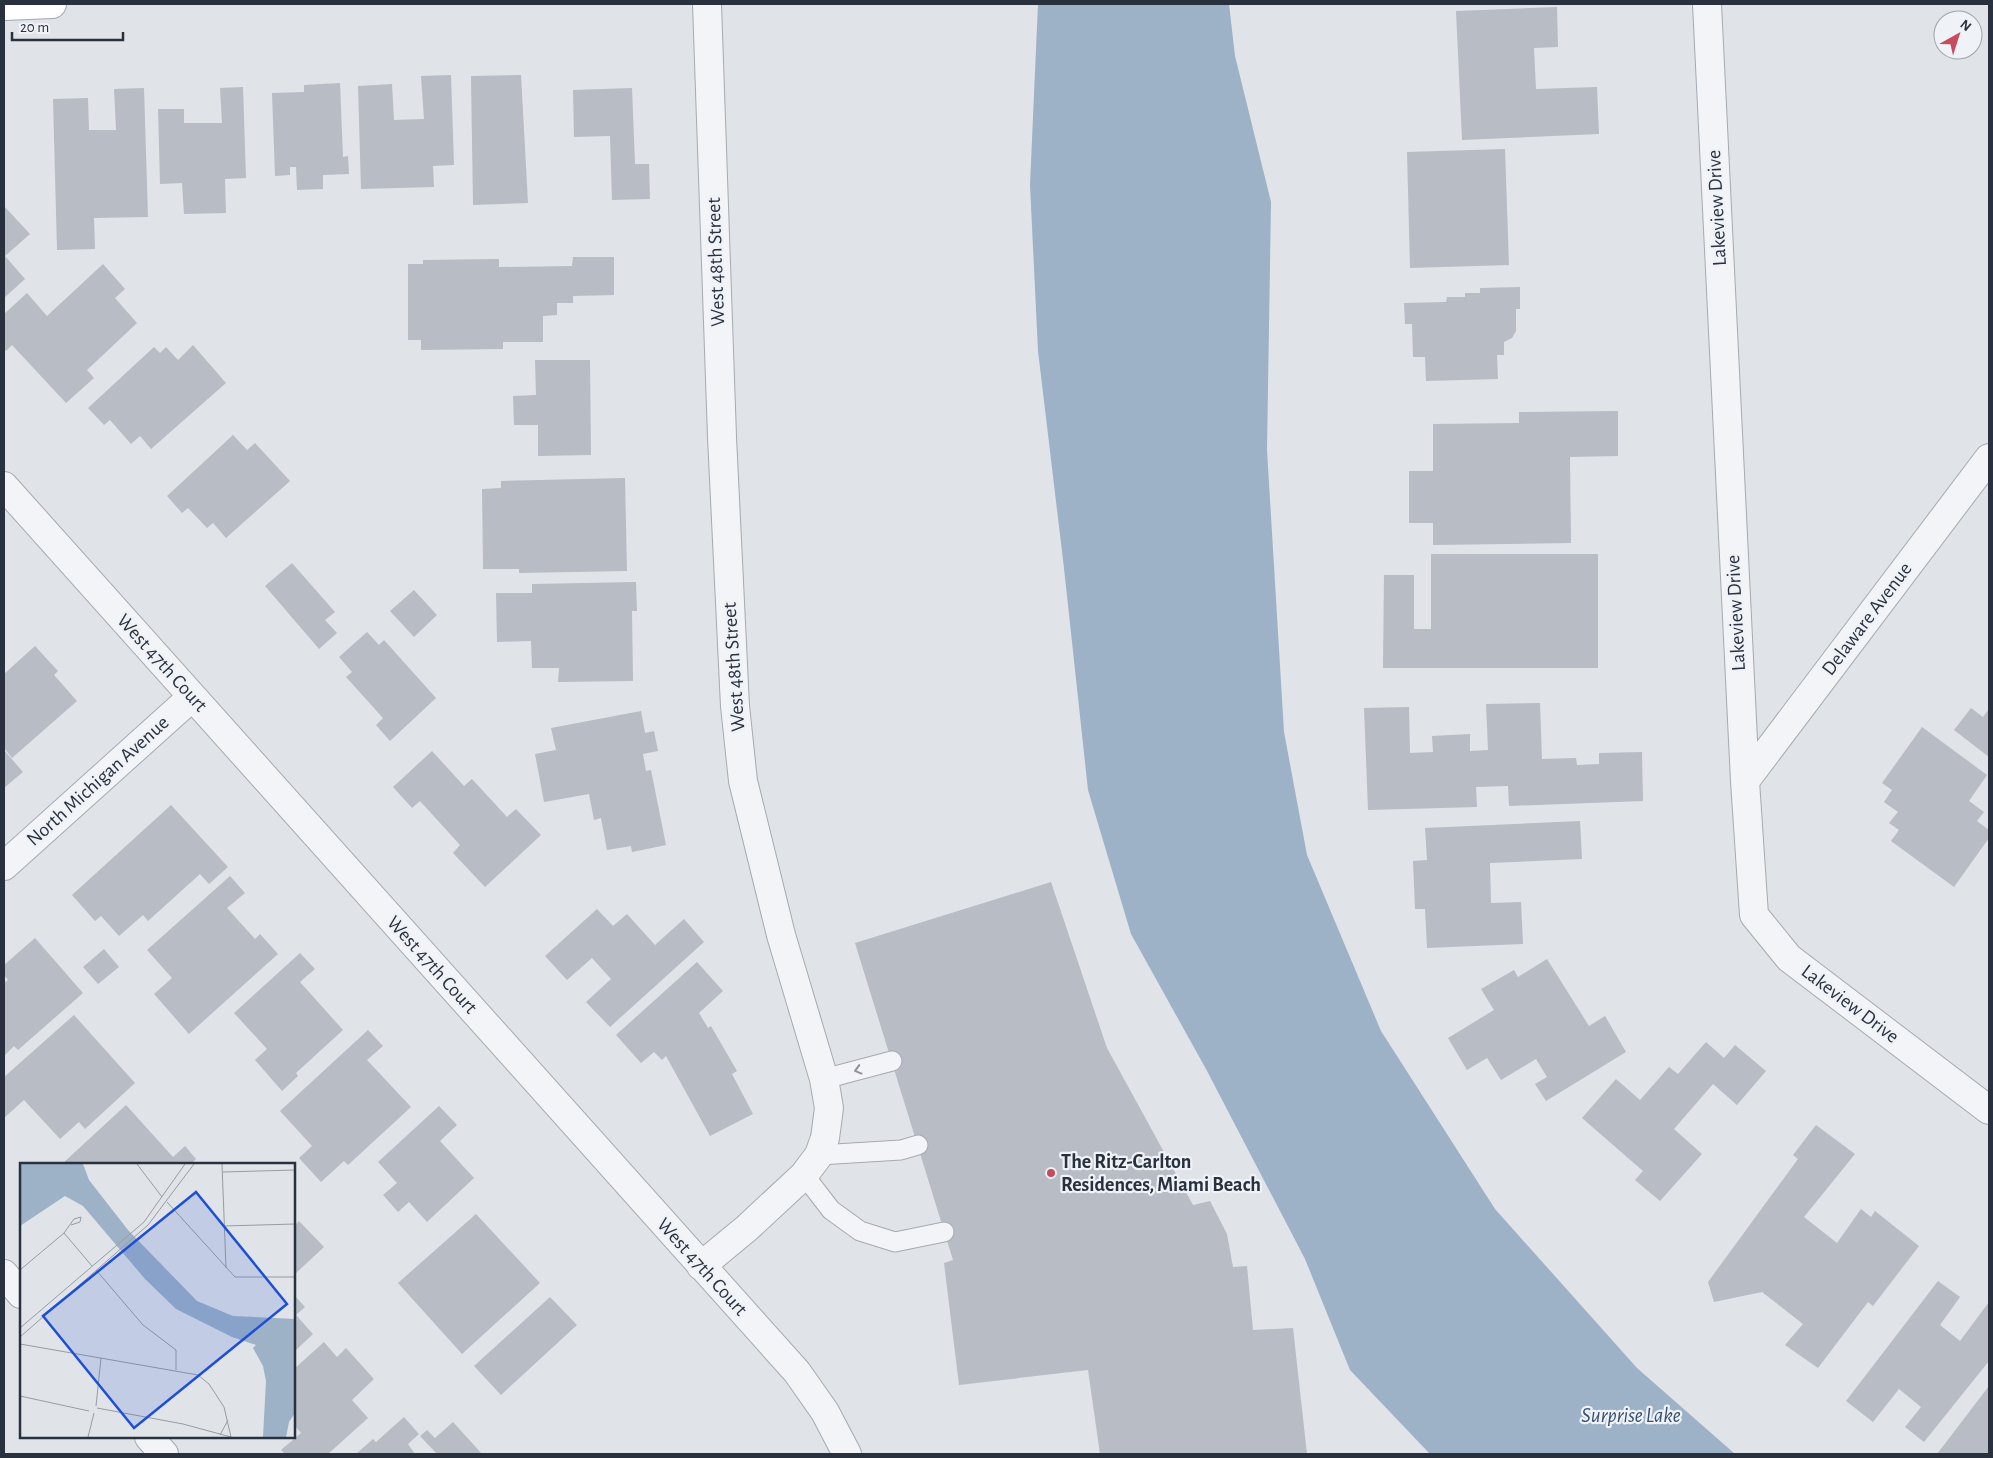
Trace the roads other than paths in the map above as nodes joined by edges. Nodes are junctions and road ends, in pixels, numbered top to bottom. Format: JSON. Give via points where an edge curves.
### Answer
{"nodes":[{"id":1,"x":52,"y":4,"type":"edge"},
{"id":2,"x":707,"y":4,"type":"edge"},
{"id":3,"x":1707,"y":4,"type":"edge"},
{"id":4,"x":4,"y":6,"type":"edge"},
{"id":5,"x":1989,"y":458,"type":"edge"},
{"id":6,"x":4,"y":486,"type":"edge"},
{"id":7,"x":192,"y":697,"type":"junction"},
{"id":8,"x":1745,"y":781,"type":"junction"},
{"id":9,"x":4,"y":866,"type":"edge"},
{"id":10,"x":892,"y":1061,"type":"dead end"},
{"id":11,"x":824,"y":1079,"type":"junction"},
{"id":12,"x":1989,"y":1110,"type":"edge"},
{"id":13,"x":918,"y":1145,"type":"dead end"},
{"id":14,"x":812,"y":1165,"type":"junction"},
{"id":15,"x":944,"y":1232,"type":"dead end"},
{"id":16,"x":701,"y":1266,"type":"junction"},
{"id":17,"x":4,"y":1274,"type":"edge"},
{"id":18,"x":20,"y":1293,"type":"edge"},
{"id":19,"x":150,"y":1438,"type":"edge"},
{"id":20,"x":164,"y":1454,"type":"edge"},
{"id":21,"x":847,"y":1454,"type":"edge"}],
"edges":[{"from":1,"to":4,"type":"main road"},
{"from":2,"to":11,"type":"street","name":"West 48th Street","via":[[722,437],[735,706],[743,781],[781,935]]},
{"from":3,"to":8,"type":"street","name":"Lakeview Drive"},
{"from":5,"to":8,"type":"street","name":"Delaware Avenue"},
{"from":6,"to":7,"type":"street","name":"West 47th Court"},
{"from":7,"to":9,"type":"street","name":"North Michigan Avenue"},
{"from":7,"to":16,"type":"street","name":"West 47th Court"},
{"from":8,"to":12,"type":"street","name":"Lakeview Drive","via":[[1754,915],[1789,958]]},
{"from":10,"to":11,"type":"lane","one_way":true},
{"from":11,"to":14,"type":"street","name":"West 48th Street","via":[[829,1121]]},
{"from":13,"to":14,"type":"lane"},
{"from":14,"to":15,"type":"lane","via":[[831,1210],[860,1231],[895,1242]]},
{"from":14,"to":16,"type":"street","name":"West 48th Street","via":[[755,1222]]},
{"from":16,"to":21,"type":"street","name":"West 47th Court","via":[[797,1372],[825,1412]]},
{"from":17,"to":18,"type":"street"},
{"from":19,"to":20,"type":"street"}]}
